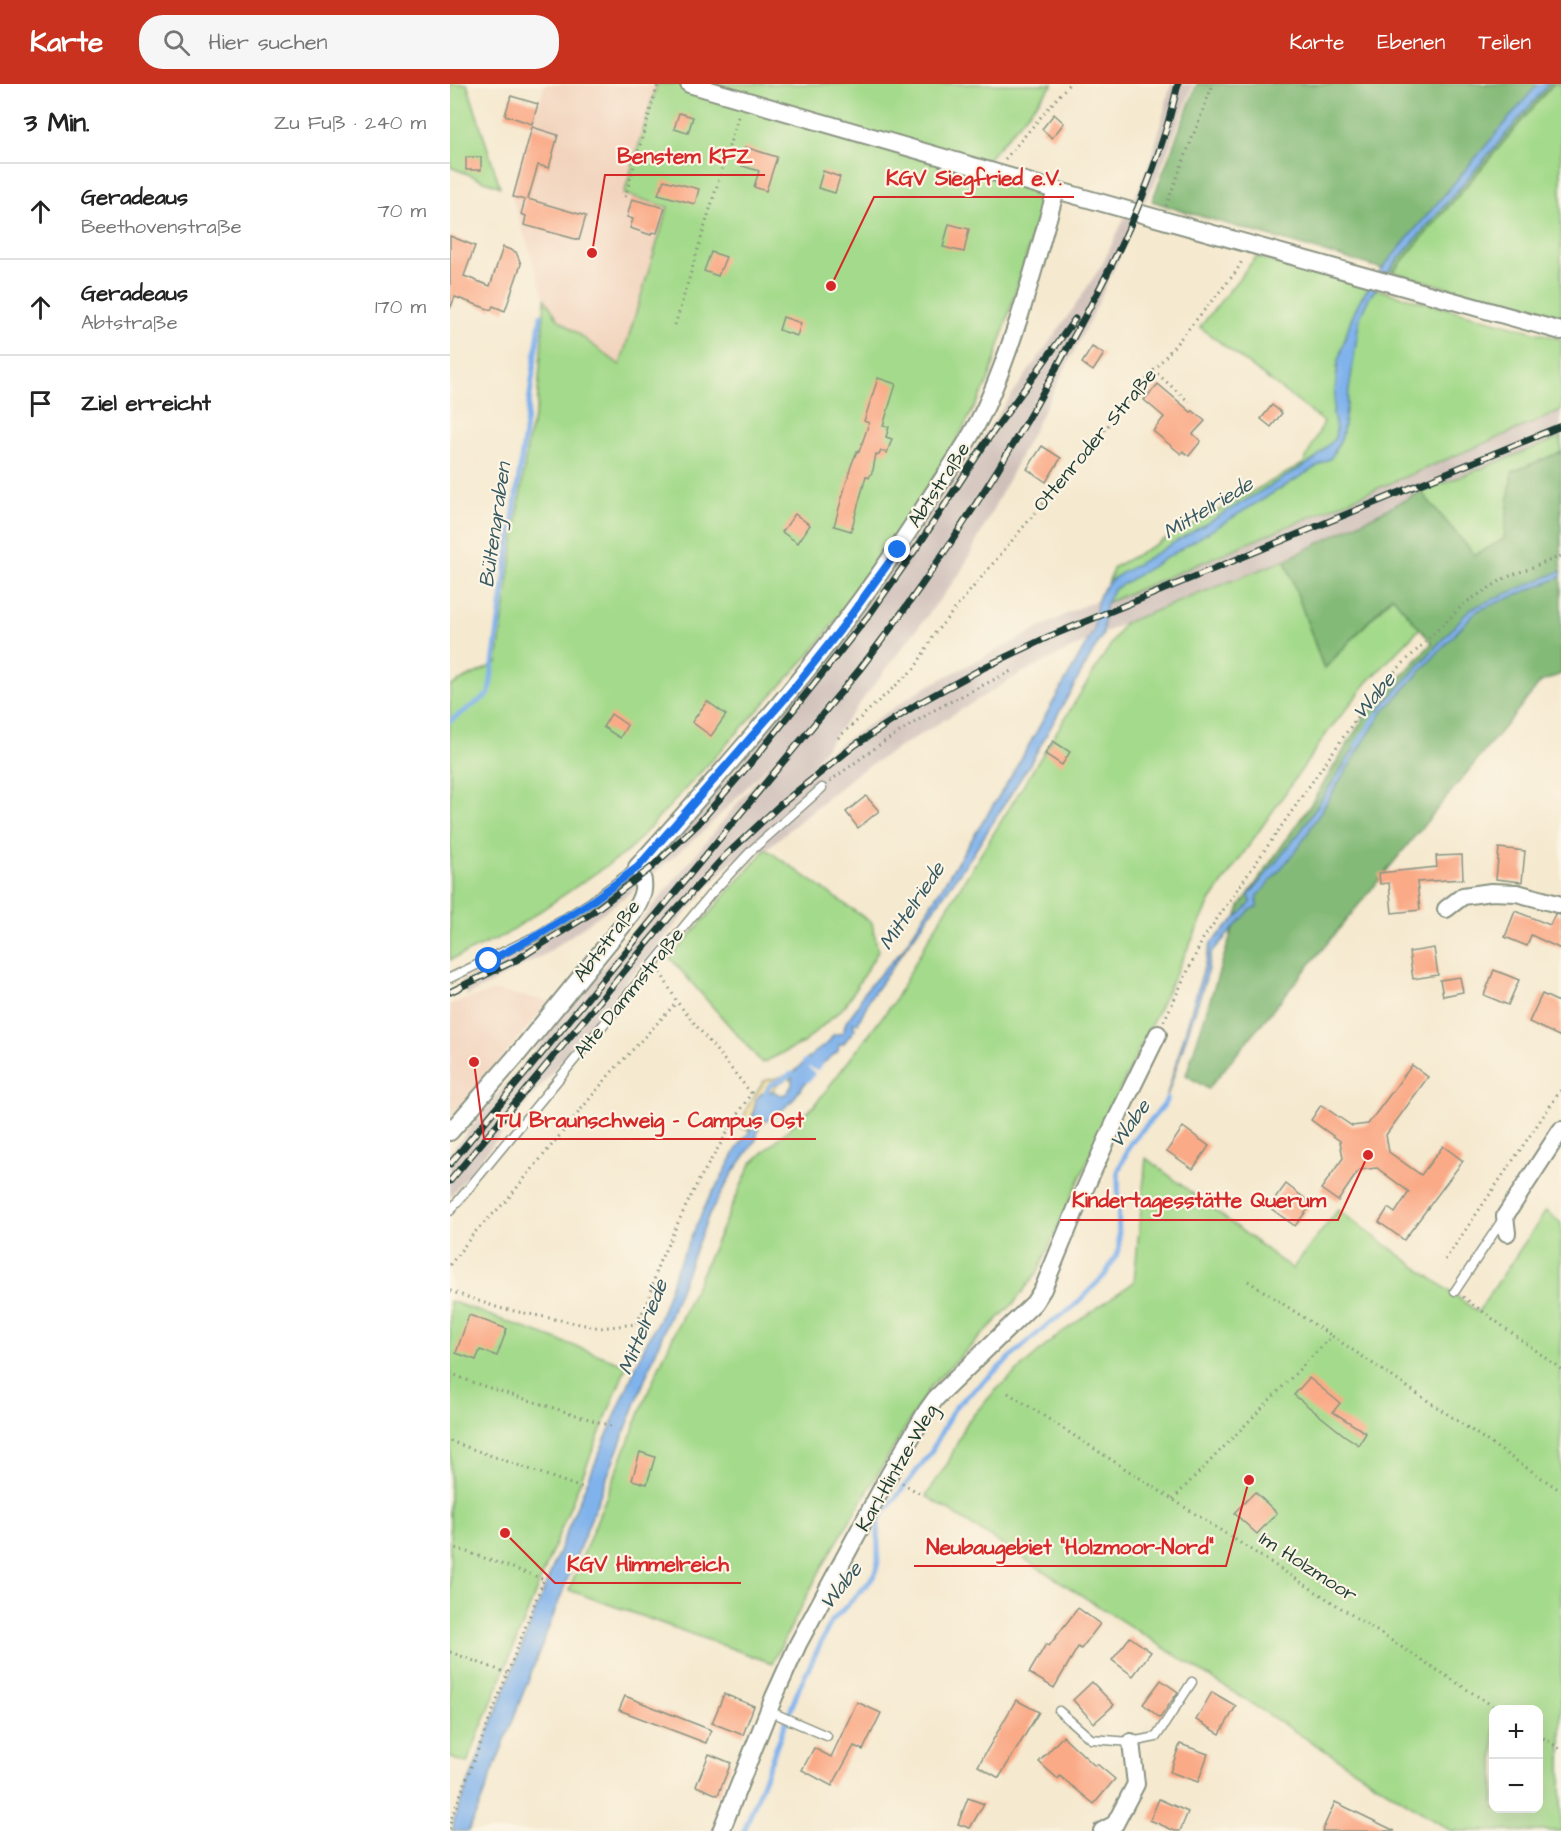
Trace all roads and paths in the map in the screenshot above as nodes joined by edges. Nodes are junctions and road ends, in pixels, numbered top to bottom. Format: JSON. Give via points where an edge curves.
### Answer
{"nodes":[{"id":1,"x":658,"y":84,"type":"edge"},
{"id":2,"x":689,"y":84,"type":"edge"},
{"id":3,"x":1069,"y":84,"type":"edge"},
{"id":4,"x":1213,"y":84,"type":"edge"},
{"id":5,"x":742,"y":100,"type":"junction"},
{"id":6,"x":994,"y":171,"type":"junction"},
{"id":7,"x":1056,"y":190,"type":"junction"},
{"id":8,"x":625,"y":197,"type":"dead end"},
{"id":9,"x":1162,"y":219,"type":"junction"},
{"id":10,"x":1247,"y":243,"type":"junction"},
{"id":11,"x":675,"y":325,"type":"dead end"},
{"id":12,"x":1561,"y":331,"type":"edge"},
{"id":13,"x":1153,"y":370,"type":"junction"},
{"id":14,"x":1189,"y":402,"type":"dead end"},
{"id":15,"x":1561,"y":556,"type":"edge"},
{"id":16,"x":1013,"y":670,"type":"dead end"},
{"id":17,"x":838,"y":738,"type":"dead end"},
{"id":18,"x":822,"y":788,"type":"joint"},
{"id":19,"x":638,"y":867,"type":"junction"},
{"id":20,"x":1561,"y":904,"type":"edge"},
{"id":21,"x":1446,"y":909,"type":"dead end"},
{"id":22,"x":655,"y":962,"type":"junction"},
{"id":23,"x":450,"y":978,"type":"edge"},
{"id":24,"x":677,"y":1002,"type":"junction"},
{"id":25,"x":1158,"y":1034,"type":"joint"},
{"id":26,"x":1561,"y":1090,"type":"edge"},
{"id":27,"x":1561,"y":1130,"type":"edge"},
{"id":28,"x":450,"y":1132,"type":"edge"},
{"id":29,"x":450,"y":1211,"type":"edge"},
{"id":30,"x":1506,"y":1224,"type":"joint"},
{"id":31,"x":1445,"y":1260,"type":"dead end"},
{"id":32,"x":450,"y":1265,"type":"edge"},
{"id":33,"x":1248,"y":1281,"type":"dead end"},
{"id":34,"x":450,"y":1291,"type":"edge"},
{"id":35,"x":1455,"y":1291,"type":"joint"},
{"id":36,"x":1332,"y":1336,"type":"junction"},
{"id":37,"x":1561,"y":1369,"type":"edge"},
{"id":38,"x":450,"y":1373,"type":"edge"},
{"id":39,"x":1008,"y":1393,"type":"dead end"},
{"id":40,"x":611,"y":1426,"type":"dead end"},
{"id":41,"x":450,"y":1441,"type":"edge"},
{"id":42,"x":901,"y":1481,"type":"dead end"},
{"id":43,"x":582,"y":1488,"type":"dead end"},
{"id":44,"x":1561,"y":1491,"type":"edge"},
{"id":45,"x":919,"y":1493,"type":"dead end"},
{"id":46,"x":1173,"y":1499,"type":"junction"},
{"id":47,"x":450,"y":1546,"type":"edge"},
{"id":48,"x":450,"y":1652,"type":"edge"},
{"id":49,"x":507,"y":1673,"type":"junction"},
{"id":50,"x":1192,"y":1682,"type":"dead end"},
{"id":51,"x":1491,"y":1705,"type":"edge"},
{"id":52,"x":1059,"y":1711,"type":"dead end"},
{"id":53,"x":775,"y":1713,"type":"junction"},
{"id":54,"x":827,"y":1736,"type":"dead end"},
{"id":55,"x":1543,"y":1738,"type":"edge"},
{"id":56,"x":1131,"y":1742,"type":"junction"},
{"id":57,"x":1561,"y":1749,"type":"edge"},
{"id":58,"x":450,"y":1831,"type":"edge"},
{"id":59,"x":722,"y":1831,"type":"edge"},
{"id":60,"x":1102,"y":1831,"type":"edge"}],
"edges":[{"from":1,"to":8,"type":"path"},
{"from":2,"to":5,"type":"street"},
{"from":3,"to":6,"type":"path"},
{"from":4,"to":9,"type":"path"},
{"from":5,"to":6,"type":"street"},
{"from":5,"to":11,"type":"path"},
{"from":6,"to":7,"type":"street"},
{"from":7,"to":9,"type":"street"},
{"from":7,"to":19,"type":"street","name":"Abtstraße","via":[[1012,340],[973,433],[898,550],[840,630]]},
{"from":9,"to":10,"type":"street"},
{"from":10,"to":12,"type":"street"},
{"from":10,"to":13,"type":"path","name":"Ottenroder Straße","via":[[1236,272]]},
{"from":13,"to":14,"type":"path"},
{"from":13,"to":17,"type":"path","name":"Ottenroder Straße","via":[[935,633],[915,668]]},
{"from":15,"to":25,"type":"path","via":[[1505,578],[1465,603],[1376,690],[1203,939]]},
{"from":16,"to":18,"type":"path","via":[[936,709]]},
{"from":18,"to":22,"type":"lane","name":"Alte Dammstraße","via":[[738,865]]},
{"from":19,"to":23,"type":"lane","via":[[540,934]]},
{"from":19,"to":28,"type":"street","name":"Abtstraße","via":[[644,878],[643,892],[632,914]]},
{"from":20,"to":21,"type":"street","via":[[1517,893],[1491,892],[1463,896]]},
{"from":22,"to":24,"type":"path"},
{"from":22,"to":29,"type":"lane","name":"Alte Dammstraße"},
{"from":24,"to":32,"type":"path","via":[[610,1074]]},
{"from":24,"to":34,"type":"path","via":[[751,1093],[694,1189],[658,1265],[650,1300],[636,1324],[600,1328],[499,1308]]},
{"from":25,"to":53,"type":"street","name":"Karl-Hintze-Weg","via":[[1042,1289],[1034,1303],[926,1412],[798,1644]]},
{"from":26,"to":31,"type":"path"},
{"from":27,"to":30,"type":"street"},
{"from":30,"to":35,"type":"lane"},
{"from":33,"to":36,"type":"path"},
{"from":35,"to":37,"type":"path"},
{"from":36,"to":44,"type":"path"},
{"from":36,"to":46,"type":"path"},
{"from":38,"to":40,"type":"path"},
{"from":39,"to":46,"type":"path","name":"Im Holzmoor"},
{"from":41,"to":43,"type":"path"},
{"from":42,"to":45,"type":"path"},
{"from":46,"to":51,"type":"path","name":"Im Holzmoor"},
{"from":47,"to":49,"type":"path","via":[[544,1579]]},
{"from":48,"to":49,"type":"path"},
{"from":49,"to":58,"type":"path","via":[[451,1819]]},
{"from":50,"to":56,"type":"lane","via":[[1156,1737]]},
{"from":52,"to":56,"type":"lane","via":[[1091,1739]]},
{"from":53,"to":54,"type":"lane"},
{"from":53,"to":59,"type":"street","name":"Karl-Hintze-Weg"},
{"from":55,"to":57,"type":"path"},
{"from":56,"to":60,"type":"street","via":[[1136,1784],[1115,1824]]}]}
